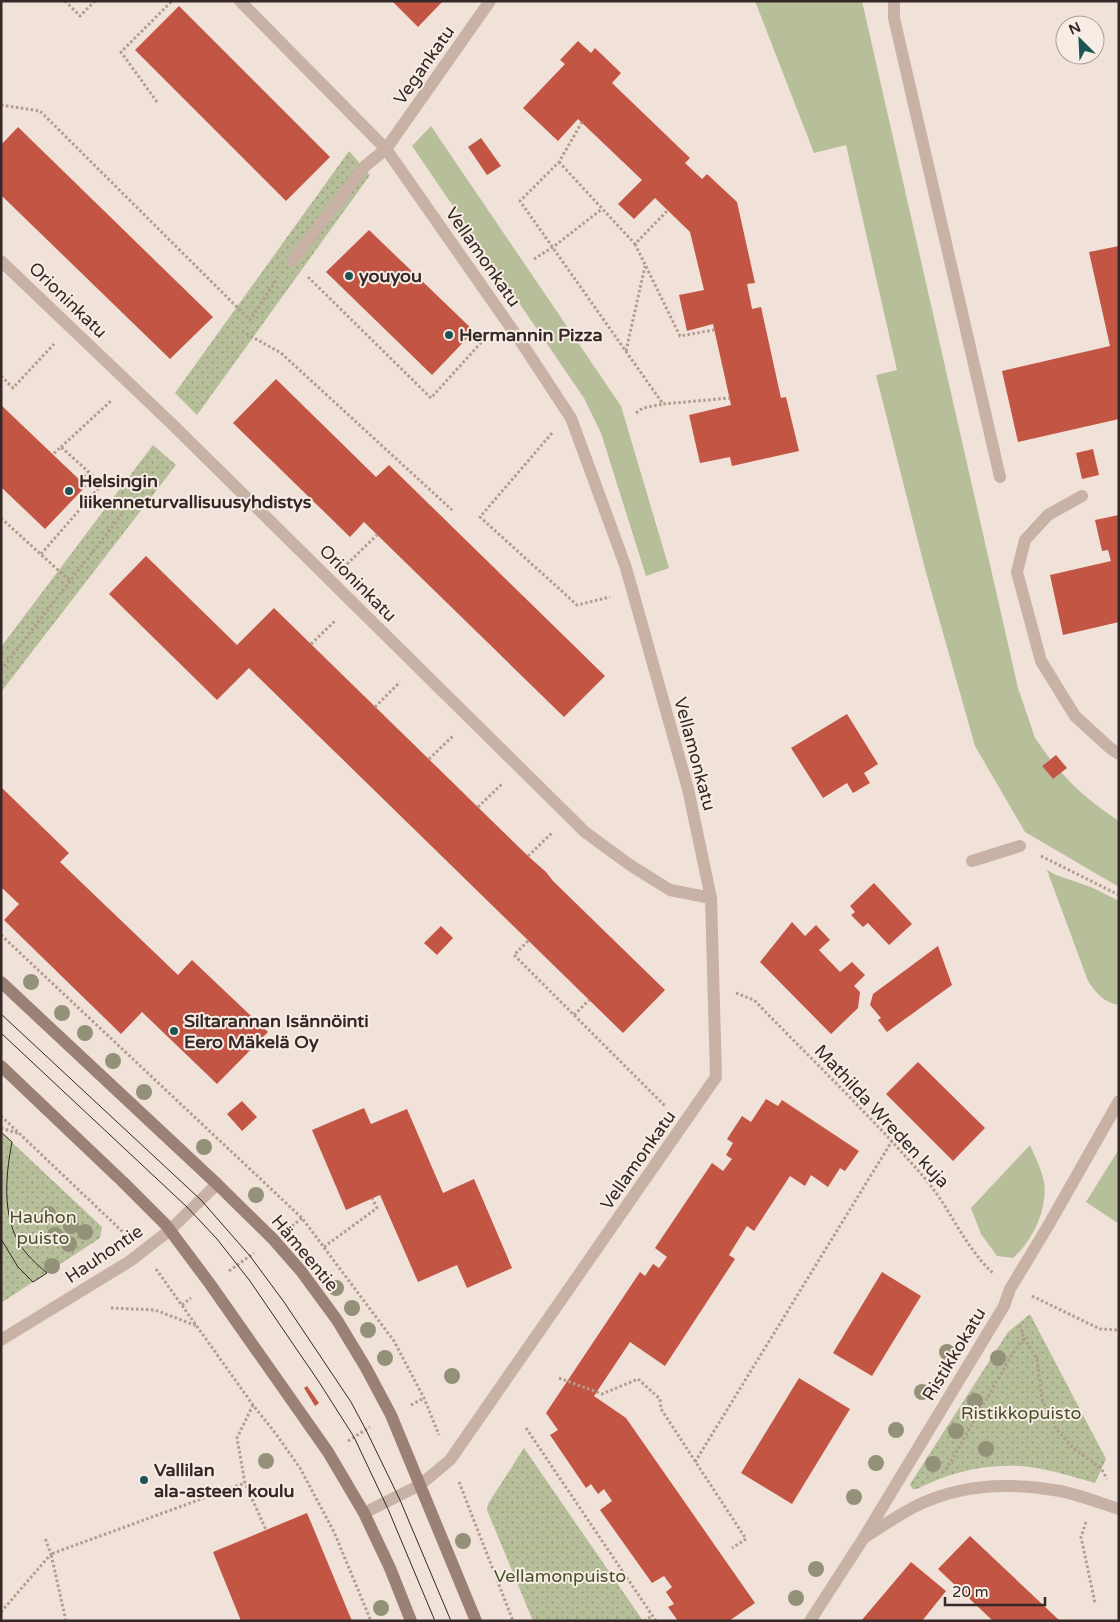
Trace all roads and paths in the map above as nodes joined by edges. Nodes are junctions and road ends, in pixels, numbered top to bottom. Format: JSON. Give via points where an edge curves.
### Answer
{"nodes":[{"id":1,"x":66,"y":1,"type":"edge"},
{"id":2,"x":95,"y":1,"type":"edge"},
{"id":3,"x":172,"y":1,"type":"edge"},
{"id":4,"x":240,"y":1,"type":"edge"},
{"id":5,"x":490,"y":1,"type":"edge"},
{"id":6,"x":894,"y":1,"type":"edge"},
{"id":7,"x":158,"y":102,"type":"dead end"},
{"id":8,"x":1,"y":105,"type":"edge"},
{"id":9,"x":582,"y":122,"type":"dead end"},
{"id":10,"x":386,"y":149,"type":"junction"},
{"id":11,"x":559,"y":162,"type":"junction"},
{"id":12,"x":602,"y":209,"type":"junction"},
{"id":13,"x":668,"y":210,"type":"dead end"},
{"id":14,"x":635,"y":244,"type":"junction"},
{"id":15,"x":553,"y":247,"type":"junction"},
{"id":16,"x":534,"y":259,"type":"dead end"},
{"id":17,"x":1,"y":261,"type":"edge"},
{"id":18,"x":292,"y":261,"type":"junction"},
{"id":19,"x":645,"y":266,"type":"junction"},
{"id":20,"x":714,"y":330,"type":"dead end"},
{"id":21,"x":242,"y":331,"type":"dead end"},
{"id":22,"x":488,"y":336,"type":"dead end"},
{"id":23,"x":58,"y":340,"type":"dead end"},
{"id":24,"x":626,"y":351,"type":"junction"},
{"id":25,"x":1,"y":376,"type":"edge"},
{"id":26,"x":116,"y":396,"type":"dead end"},
{"id":27,"x":730,"y":398,"type":"dead end"},
{"id":28,"x":663,"y":404,"type":"junction"},
{"id":29,"x":636,"y":413,"type":"dead end"},
{"id":30,"x":552,"y":433,"type":"dead end"},
{"id":31,"x":61,"y":447,"type":"junction"},
{"id":32,"x":53,"y":454,"type":"dead end"},
{"id":33,"x":88,"y":472,"type":"junction"},
{"id":34,"x":1000,"y":477,"type":"dead end"},
{"id":35,"x":80,"y":480,"type":"dead end"},
{"id":36,"x":1082,"y":496,"type":"dead end"},
{"id":37,"x":452,"y":510,"type":"dead end"},
{"id":38,"x":122,"y":514,"type":"dead end"},
{"id":39,"x":1,"y":518,"type":"edge"},
{"id":40,"x":377,"y":535,"type":"dead end"},
{"id":41,"x":41,"y":554,"type":"junction"},
{"id":42,"x":347,"y":564,"type":"dead end"},
{"id":43,"x":70,"y":581,"type":"junction"},
{"id":44,"x":607,"y":598,"type":"dead end"},
{"id":45,"x":340,"y":616,"type":"dead end"},
{"id":46,"x":312,"y":644,"type":"dead end"},
{"id":47,"x":1,"y":670,"type":"edge"},
{"id":48,"x":404,"y":678,"type":"dead end"},
{"id":49,"x":375,"y":707,"type":"dead end"},
{"id":50,"x":458,"y":731,"type":"dead end"},
{"id":51,"x":1119,"y":754,"type":"edge"},
{"id":52,"x":429,"y":759,"type":"dead end"},
{"id":53,"x":507,"y":779,"type":"dead end"},
{"id":54,"x":478,"y":807,"type":"dead end"},
{"id":55,"x":558,"y":828,"type":"dead end"},
{"id":56,"x":1020,"y":846,"type":"joint"},
{"id":57,"x":528,"y":856,"type":"dead end"},
{"id":58,"x":972,"y":861,"type":"dead end"},
{"id":59,"x":1119,"y":895,"type":"edge"},
{"id":60,"x":711,"y":898,"type":"junction"},
{"id":61,"x":528,"y":941,"type":"dead end"},
{"id":62,"x":1,"y":982,"type":"edge"},
{"id":63,"x":715,"y":984,"type":"junction"},
{"id":64,"x":589,"y":1000,"type":"dead end"},
{"id":65,"x":574,"y":1015,"type":"junction"},
{"id":66,"x":1,"y":1066,"type":"edge"},
{"id":67,"x":1119,"y":1101,"type":"edge"},
{"id":68,"x":1,"y":1116,"type":"edge"},
{"id":69,"x":685,"y":1123,"type":"junction"},
{"id":70,"x":1,"y":1128,"type":"edge"},
{"id":71,"x":22,"y":1135,"type":"junction"},
{"id":72,"x":892,"y":1141,"type":"junction"},
{"id":73,"x":218,"y":1184,"type":"junction"},
{"id":74,"x":372,"y":1198,"type":"dead end"},
{"id":75,"x":302,"y":1218,"type":"dead end"},
{"id":76,"x":170,"y":1230,"type":"junction"},
{"id":77,"x":273,"y":1239,"type":"junction"},
{"id":78,"x":324,"y":1247,"type":"dead end"},
{"id":79,"x":142,"y":1251,"type":"junction"},
{"id":80,"x":210,"y":1284,"type":"junction"},
{"id":81,"x":1010,"y":1289,"type":"junction"},
{"id":82,"x":1027,"y":1303,"type":"dead end"},
{"id":83,"x":182,"y":1305,"type":"junction"},
{"id":84,"x":110,"y":1308,"type":"dead end"},
{"id":85,"x":1018,"y":1319,"type":"dead end"},
{"id":86,"x":197,"y":1326,"type":"junction"},
{"id":87,"x":1119,"y":1330,"type":"edge"},
{"id":88,"x":1024,"y":1338,"type":"junction"},
{"id":89,"x":1,"y":1340,"type":"edge"},
{"id":90,"x":559,"y":1378,"type":"dead end"},
{"id":91,"x":424,"y":1398,"type":"dead end"},
{"id":92,"x":253,"y":1405,"type":"junction"},
{"id":93,"x":391,"y":1415,"type":"junction"},
{"id":94,"x":526,"y":1428,"type":"dead end"},
{"id":95,"x":328,"y":1452,"type":"junction"},
{"id":96,"x":694,"y":1462,"type":"junction"},
{"id":97,"x":300,"y":1468,"type":"junction"},
{"id":98,"x":943,"y":1477,"type":"dead end"},
{"id":99,"x":245,"y":1483,"type":"junction"},
{"id":100,"x":1108,"y":1483,"type":"dead end"},
{"id":101,"x":420,"y":1485,"type":"junction"},
{"id":102,"x":1119,"y":1509,"type":"edge"},
{"id":103,"x":364,"y":1513,"type":"junction"},
{"id":104,"x":1086,"y":1521,"type":"dead end"},
{"id":105,"x":266,"y":1530,"type":"dead end"},
{"id":106,"x":45,"y":1538,"type":"dead end"},
{"id":107,"x":862,"y":1539,"type":"junction"},
{"id":108,"x":732,"y":1548,"type":"dead end"},
{"id":109,"x":51,"y":1554,"type":"junction"},
{"id":110,"x":1095,"y":1603,"type":"dead end"},
{"id":111,"x":1,"y":1612,"type":"edge"},
{"id":112,"x":652,"y":1616,"type":"junction"},
{"id":113,"x":66,"y":1621,"type":"edge"},
{"id":114,"x":371,"y":1621,"type":"edge"},
{"id":115,"x":411,"y":1621,"type":"edge"},
{"id":116,"x":476,"y":1621,"type":"edge"},
{"id":117,"x":644,"y":1621,"type":"edge"},
{"id":118,"x":656,"y":1621,"type":"edge"},
{"id":119,"x":810,"y":1621,"type":"edge"}],
"edges":[{"from":1,"to":2,"type":"path","via":[[80,16]]},
{"from":3,"to":7,"type":"path","via":[[121,52]]},
{"from":4,"to":10,"type":"street","name":"Vellamonkatu"},
{"from":5,"to":10,"type":"street","name":"Vegankatu"},
{"from":6,"to":34,"type":"street","via":[[894,18]]},
{"from":8,"to":18,"type":"path","via":[[40,110],[250,320]]},
{"from":9,"to":11,"type":"path"},
{"from":10,"to":18,"type":"street","name":"Vegankatu","via":[[365,166]]},
{"from":10,"to":60,"type":"street","name":"Vellamonkatu","via":[[571,418],[625,565],[688,789]]},
{"from":11,"to":12,"type":"path"},
{"from":11,"to":15,"type":"path","via":[[520,201]]},
{"from":12,"to":14,"type":"path"},
{"from":12,"to":15,"type":"path"},
{"from":13,"to":14,"type":"path"},
{"from":14,"to":19,"type":"path"},
{"from":15,"to":16,"type":"path"},
{"from":15,"to":24,"type":"path"},
{"from":17,"to":60,"type":"street","name":"Orioninkatu","via":[[174,426],[585,832],[670,890]]},
{"from":18,"to":22,"type":"path","via":[[431,398]]},
{"from":19,"to":20,"type":"path","via":[[680,336]]},
{"from":19,"to":24,"type":"path"},
{"from":21,"to":37,"type":"path","via":[[281,353]]},
{"from":23,"to":25,"type":"path","via":[[13,388]]},
{"from":24,"to":28,"type":"path"},
{"from":26,"to":31,"type":"path"},
{"from":27,"to":28,"type":"path"},
{"from":28,"to":29,"type":"path","via":[[643,408]]},
{"from":30,"to":44,"type":"path","via":[[480,517],[577,605]]},
{"from":31,"to":32,"type":"path"},
{"from":31,"to":33,"type":"path"},
{"from":33,"to":35,"type":"path"},
{"from":33,"to":41,"type":"path","via":[[102,484]]},
{"from":36,"to":51,"type":"street","via":[[1048,515],[1025,540],[1017,572],[1041,661],[1075,716]]},
{"from":38,"to":43,"type":"path"},
{"from":39,"to":41,"type":"path"},
{"from":40,"to":42,"type":"path"},
{"from":41,"to":43,"type":"path"},
{"from":43,"to":47,"type":"path"},
{"from":45,"to":46,"type":"path"},
{"from":48,"to":49,"type":"path"},
{"from":50,"to":52,"type":"path"},
{"from":53,"to":54,"type":"path"},
{"from":55,"to":57,"type":"path"},
{"from":56,"to":58,"type":"street"},
{"from":56,"to":59,"type":"path"},
{"from":60,"to":63,"type":"street","name":"Vellamonkatu"},
{"from":61,"to":65,"type":"path","via":[[514,955]]},
{"from":62,"to":73,"type":"main road","name":"Hämeentie"},
{"from":63,"to":69,"type":"street","name":"Vellamonkatu","via":[[716,1077]]},
{"from":63,"to":72,"type":"path","name":"Mathilda Wreden kuja","via":[[754,1000]]},
{"from":64,"to":65,"type":"path"},
{"from":65,"to":69,"type":"path"},
{"from":66,"to":76,"type":"main road"},
{"from":67,"to":81,"type":"street","name":"Ristikkokatu"},
{"from":68,"to":71,"type":"path"},
{"from":69,"to":101,"type":"street","name":"Vellamonkatu","via":[[463,1444],[450,1460]]},
{"from":70,"to":71,"type":"path"},
{"from":71,"to":79,"type":"path"},
{"from":72,"to":81,"type":"path","name":"Mathilda Wreden kuja","via":[[930,1184],[981,1262]]},
{"from":72,"to":96,"type":"path"},
{"from":73,"to":76,"type":"street","name":"Hauhontie"},
{"from":73,"to":77,"type":"main road","name":"Hämeentie"},
{"from":74,"to":78,"type":"path","via":[[376,1208]]},
{"from":75,"to":77,"type":"path"},
{"from":76,"to":79,"type":"street","name":"Hauhontie"},
{"from":76,"to":80,"type":"main road"},
{"from":77,"to":80,"type":"path"},
{"from":77,"to":93,"type":"main road","name":"Hämeentie","via":[[336,1320]]},
{"from":79,"to":83,"type":"path"},
{"from":79,"to":89,"type":"street","name":"Hauhontie"},
{"from":80,"to":83,"type":"path"},
{"from":80,"to":95,"type":"main road"},
{"from":81,"to":107,"type":"street","name":"Ristikkokatu","via":[[1004,1306]]},
{"from":82,"to":87,"type":"path","via":[[1029,1295],[1100,1329]]},
{"from":83,"to":86,"type":"path"},
{"from":84,"to":86,"type":"path","via":[[155,1310]]},
{"from":85,"to":88,"type":"path"},
{"from":86,"to":92,"type":"path"},
{"from":88,"to":98,"type":"path"},
{"from":88,"to":100,"type":"path","via":[[1037,1359],[1042,1399],[1056,1429],[1073,1448],[1101,1468]]},
{"from":90,"to":96,"type":"path","via":[[602,1394],[638,1379],[660,1399],[661,1409]]},
{"from":91,"to":93,"type":"path"},
{"from":92,"to":97,"type":"path"},
{"from":92,"to":99,"type":"path","via":[[237,1438]]},
{"from":93,"to":95,"type":"path"},
{"from":93,"to":101,"type":"main road","name":"Hämeentie"},
{"from":94,"to":112,"type":"path"},
{"from":95,"to":97,"type":"path"},
{"from":95,"to":103,"type":"main road"},
{"from":96,"to":108,"type":"path","via":[[746,1539]]},
{"from":97,"to":114,"type":"path","via":[[334,1532]]},
{"from":99,"to":105,"type":"path"},
{"from":99,"to":109,"type":"path"},
{"from":101,"to":103,"type":"street","name":"Vellamonkatu"},
{"from":101,"to":116,"type":"main road","name":"Hämeentie"},
{"from":102,"to":107,"type":"street","via":[[1061,1491],[987,1486],[944,1494],[914,1507]]},
{"from":103,"to":115,"type":"main road"},
{"from":104,"to":110,"type":"path","via":[[1081,1537]]},
{"from":106,"to":109,"type":"path"},
{"from":107,"to":119,"type":"street","name":"Ristikkokatu"},
{"from":109,"to":111,"type":"path"},
{"from":109,"to":113,"type":"path"},
{"from":112,"to":117,"type":"path"},
{"from":112,"to":118,"type":"path"}]}
